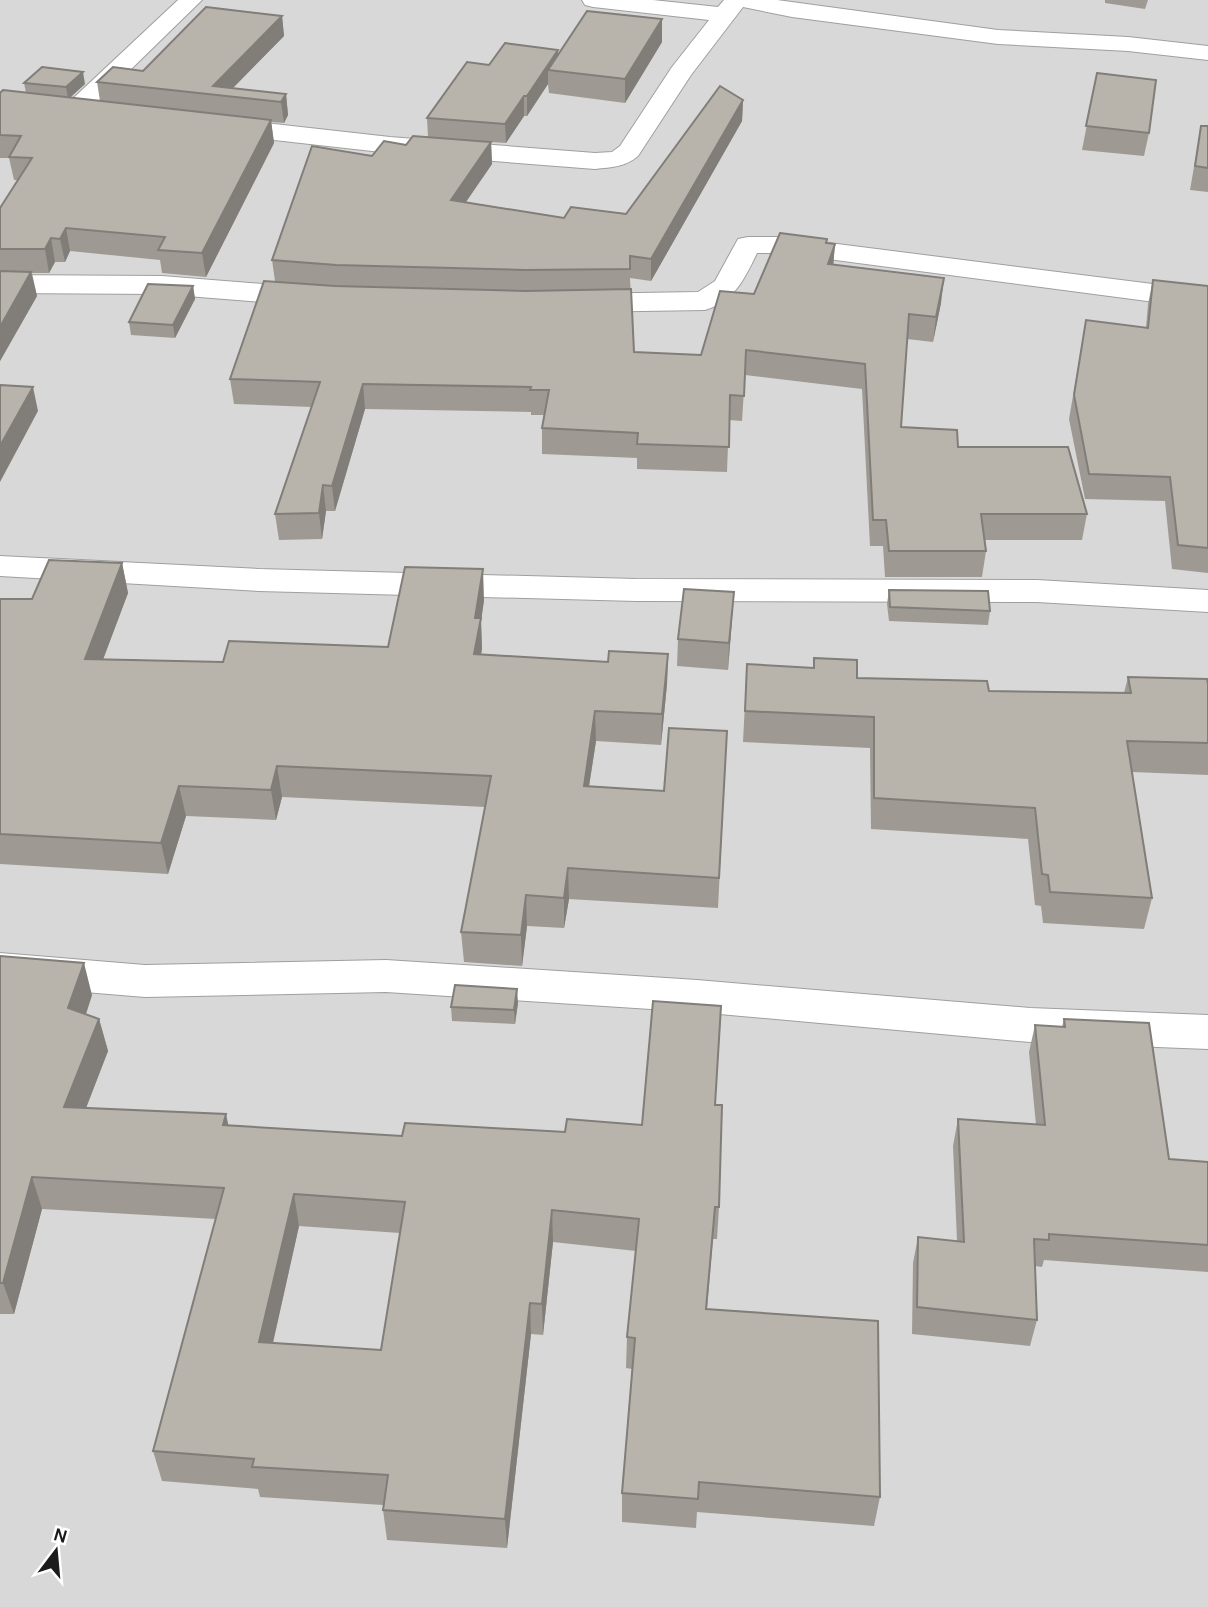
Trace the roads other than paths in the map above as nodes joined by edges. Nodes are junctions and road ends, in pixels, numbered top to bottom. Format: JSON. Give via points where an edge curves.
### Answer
{"nodes":[{"id":1,"x":191,"y":0,"type":"edge"},
{"id":2,"x":593,"y":0,"type":"edge"},
{"id":3,"x":734,"y":5,"type":"edge"},
{"id":4,"x":1208,"y":53,"type":"edge"},
{"id":5,"x":112,"y":114,"type":"edge"},
{"id":6,"x":203,"y":124,"type":"edge"},
{"id":7,"x":0,"y":284,"type":"edge"},
{"id":8,"x":338,"y":299,"type":"edge"},
{"id":9,"x":1208,"y":300,"type":"edge"},
{"id":10,"x":554,"y":304,"type":"edge"},
{"id":11,"x":0,"y":566,"type":"edge"},
{"id":12,"x":1208,"y":601,"type":"edge"},
{"id":13,"x":0,"y":969,"type":"edge"},
{"id":14,"x":1208,"y":1032,"type":"edge"}],
"edges":[{"from":1,"to":5,"type":"street","via":[[62,109]]},
{"from":2,"to":3,"type":"street"},
{"from":3,"to":4,"type":"street","via":[[998,37]]},
{"from":3,"to":6,"type":"street","via":[[619,159],[390,145]]},
{"from":7,"to":8,"type":"street","via":[[162,285]]},
{"from":9,"to":10,"type":"street","via":[[782,245],[748,245],[726,286],[705,301]]},
{"from":11,"to":12,"type":"street","via":[[300,581],[636,590],[1037,591]]},
{"from":13,"to":14,"type":"street","via":[[145,981],[386,976],[697,996],[1030,1025]]}]}
